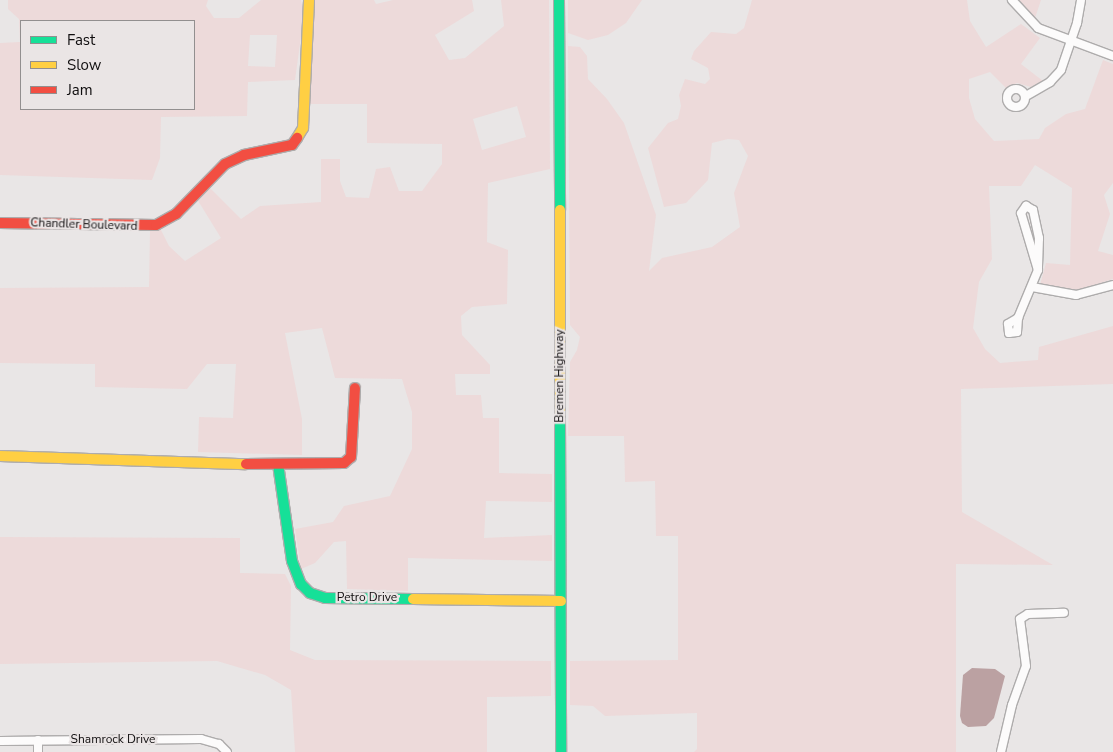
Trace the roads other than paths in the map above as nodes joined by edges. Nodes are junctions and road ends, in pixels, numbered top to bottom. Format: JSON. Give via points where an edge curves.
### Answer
{"nodes":[{"id":1,"x":309,"y":0,"type":"edge"},
{"id":2,"x":559,"y":0,"type":"edge"},
{"id":3,"x":1012,"y":0,"type":"edge"},
{"id":4,"x":1081,"y":0,"type":"edge"},
{"id":5,"x":1071,"y":43,"type":"junction"},
{"id":6,"x":1113,"y":56,"type":"edge"},
{"id":7,"x":1026,"y":96,"type":"dead end"},
{"id":8,"x":0,"y":223,"type":"edge"},
{"id":9,"x":1038,"y":270,"type":"junction"},
{"id":10,"x":1113,"y":285,"type":"edge"},
{"id":11,"x":1032,"y":287,"type":"junction"},
{"id":12,"x":1018,"y":318,"type":"dead end"},
{"id":13,"x":355,"y":388,"type":"dead end"},
{"id":14,"x":0,"y":456,"type":"edge"},
{"id":15,"x":278,"y":464,"type":"junction"},
{"id":16,"x":560,"y":600,"type":"junction"},
{"id":17,"x":1016,"y":609,"type":"dead end"},
{"id":18,"x":1064,"y":613,"type":"dead end"},
{"id":19,"x":1022,"y":616,"type":"junction"},
{"id":20,"x":38,"y":740,"type":"junction"},
{"id":21,"x":0,"y":741,"type":"edge"},
{"id":22,"x":225,"y":750,"type":"edge"},
{"id":23,"x":38,"y":752,"type":"edge"},
{"id":24,"x":561,"y":752,"type":"edge"},
{"id":25,"x":1001,"y":752,"type":"edge"}],
"edges":[{"from":1,"to":8,"type":"street","name":"Chandler Boulevard","via":[[302,128],[292,145],[244,155],[225,164],[176,214],[156,225],[136,228]]},
{"from":2,"to":16,"type":"street","name":"Bremen Highway"},
{"from":3,"to":5,"type":"street","via":[[1028,21]]},
{"from":4,"to":5,"type":"street"},
{"from":5,"to":6,"type":"street"},
{"from":5,"to":7,"type":"street","via":[[1056,77]]},
{"from":9,"to":9,"type":"street","via":[[1039,238],[1033,210],[1026,206],[1020,213]]},
{"from":9,"to":11,"type":"street"},
{"from":10,"to":11,"type":"street","via":[[1076,295]]},
{"from":11,"to":12,"type":"street"},
{"from":13,"to":15,"type":"street","via":[[350,460],[344,463]]},
{"from":14,"to":15,"type":"street"},
{"from":15,"to":16,"type":"street","name":"Petro Drive","via":[[292,561],[301,584],[310,593],[324,598]]},
{"from":16,"to":24,"type":"street","name":"Bremen Highway"},
{"from":17,"to":19,"type":"street"},
{"from":18,"to":19,"type":"street"},
{"from":19,"to":25,"type":"street","via":[[1026,666],[1012,705]]},
{"from":20,"to":21,"type":"street","name":"Shamrock Drive"},
{"from":20,"to":22,"type":"street","name":"Shamrock Drive","via":[[200,739]]},
{"from":20,"to":23,"type":"street"}]}
